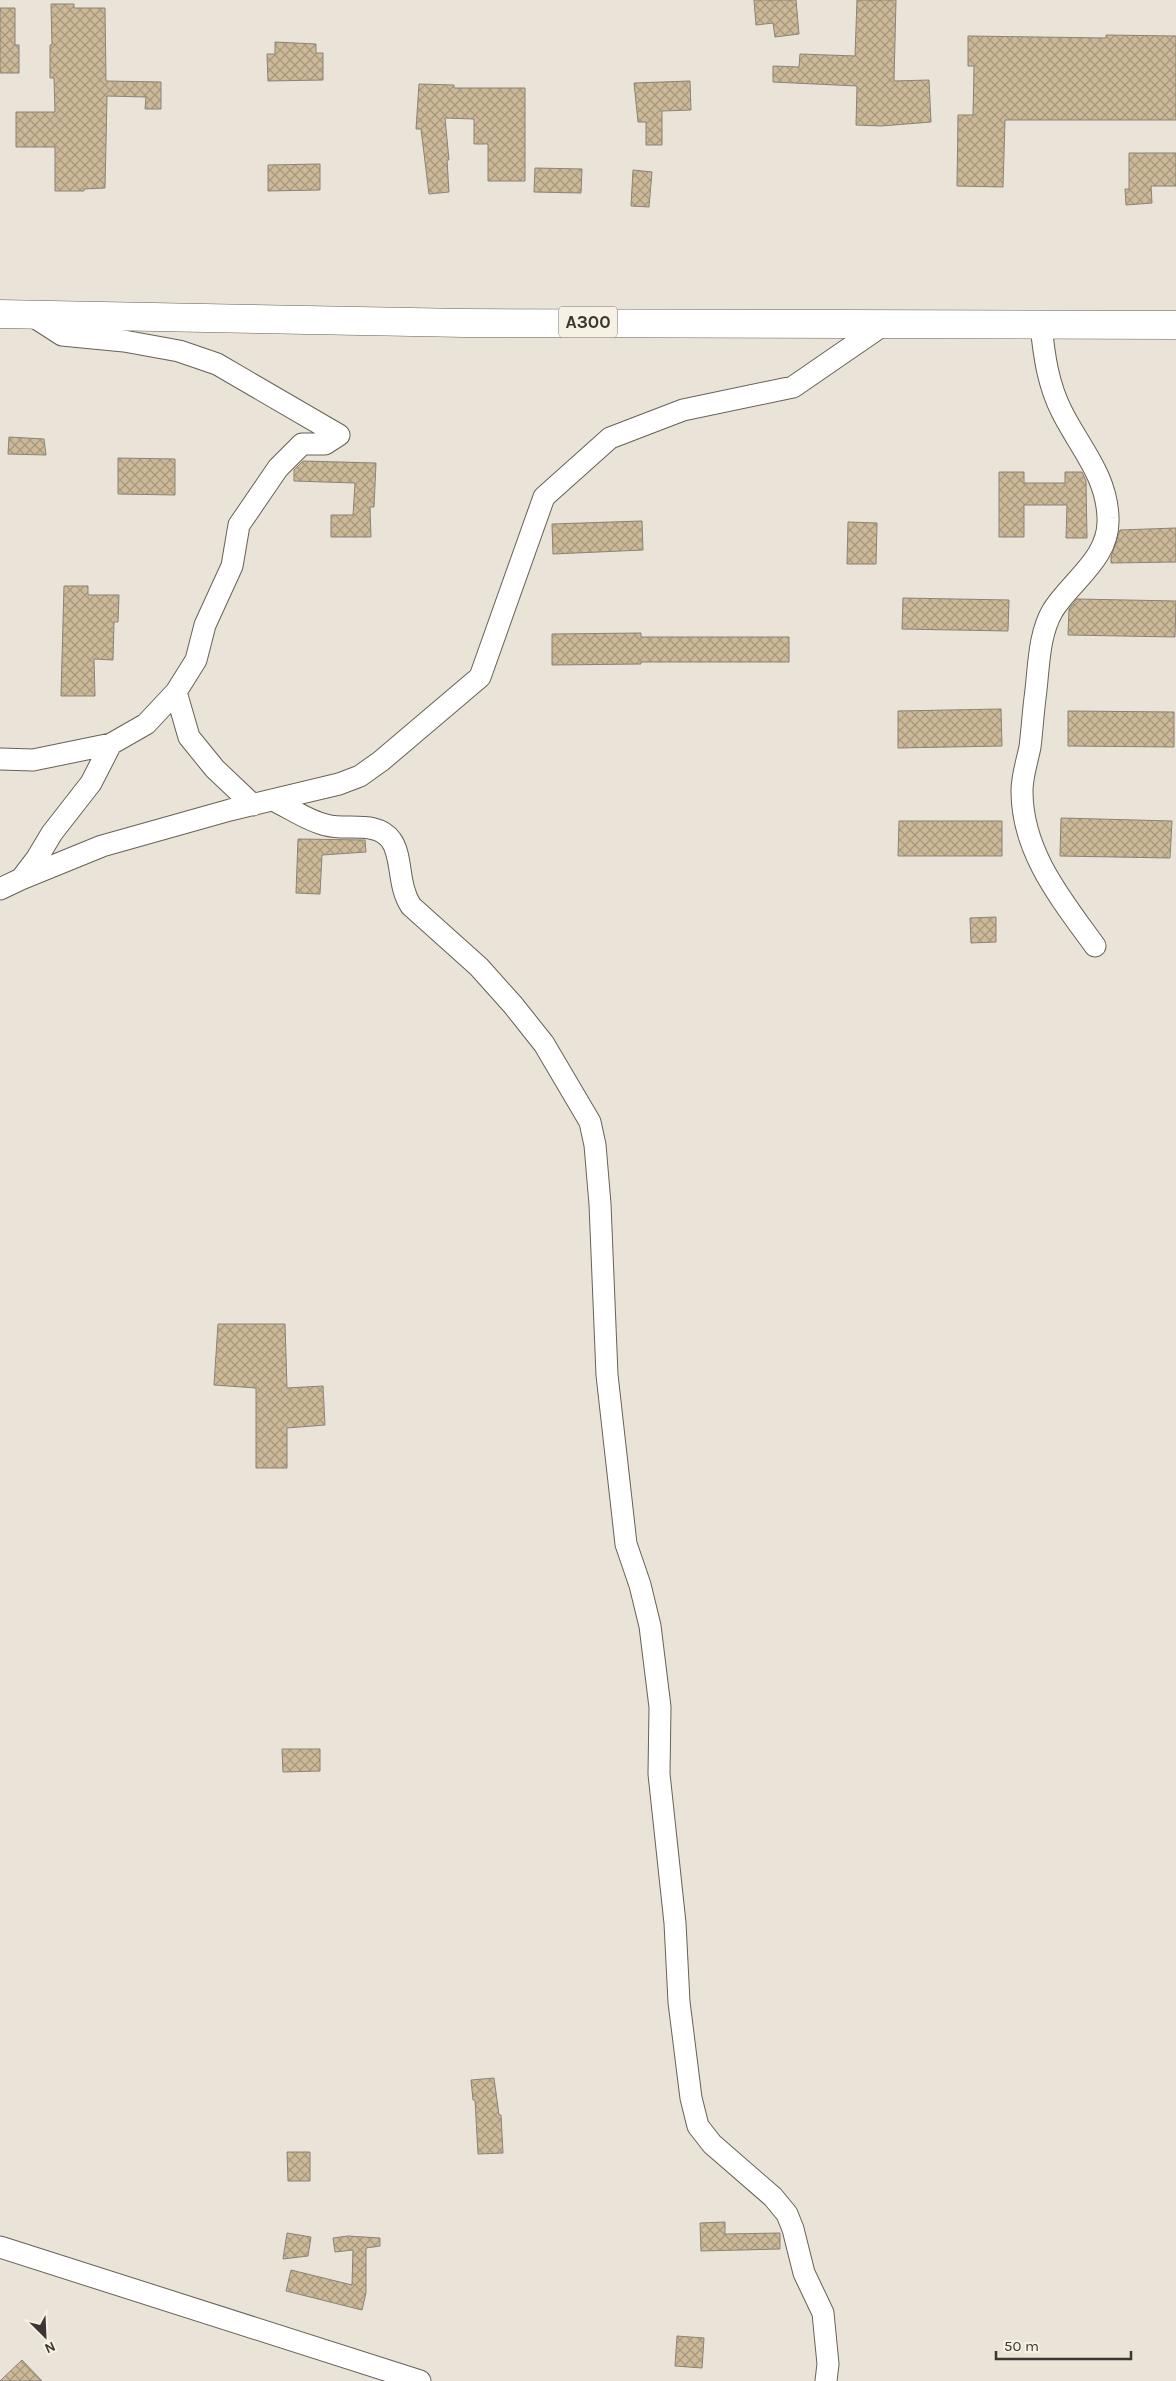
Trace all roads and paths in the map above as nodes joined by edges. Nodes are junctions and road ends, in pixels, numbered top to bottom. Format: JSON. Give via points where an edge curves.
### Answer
{"nodes":[{"id":1,"x":0,"y":314,"type":"edge"},
{"id":2,"x":32,"y":315,"type":"junction"},
{"id":3,"x":886,"y":323,"type":"junction"},
{"id":4,"x":1041,"y":325,"type":"junction"},
{"id":5,"x":1176,"y":325,"type":"edge"},
{"id":6,"x":176,"y":692,"type":"junction"},
{"id":7,"x":111,"y":744,"type":"junction"},
{"id":8,"x":0,"y":759,"type":"edge"},
{"id":9,"x":274,"y":800,"type":"junction"},
{"id":10,"x":253,"y":805,"type":"junction"},
{"id":11,"x":21,"y":879,"type":"junction"},
{"id":12,"x":0,"y":888,"type":"edge"},
{"id":13,"x":1095,"y":946,"type":"dead end"},
{"id":14,"x":0,"y":2247,"type":"edge"},
{"id":15,"x":420,"y":2381,"type":"edge"},
{"id":16,"x":826,"y":2381,"type":"edge"}],
"edges":[{"from":1,"to":2,"type":"highway","number":"A300"},
{"from":2,"to":3,"type":"highway","number":"A300","via":[[464,323]]},
{"from":2,"to":6,"type":"street","via":[[62,335],[179,351],[217,364],[339,435],[325,444],[302,444],[278,468],[239,525],[232,566],[205,625],[196,660]]},
{"from":3,"to":4,"type":"highway","number":"A300"},
{"from":3,"to":9,"type":"street","via":[[793,387],[683,410],[610,438],[544,496],[480,677],[360,776]]},
{"from":4,"to":5,"type":"highway","number":"A300"},
{"from":4,"to":13,"type":"street","via":[[1050,383],[1062,412],[1102,482],[1109,520],[1096,559],[1054,609],[1046,624],[1023,782],[1023,805],[1035,854],[1058,894]]},
{"from":6,"to":7,"type":"street","via":[[146,724]]},
{"from":6,"to":10,"type":"street","via":[[189,737]]},
{"from":7,"to":8,"type":"street","via":[[32,760]]},
{"from":7,"to":11,"type":"street","via":[[91,783]]},
{"from":9,"to":10,"type":"street"},
{"from":9,"to":16,"type":"street","via":[[324,825],[344,828],[365,826],[391,840],[404,896],[411,906],[479,967],[514,1005],[544,1044],[590,1122],[596,1145],[600,1204],[607,1375],[626,1544],[650,1626],[660,1707],[659,1774],[675,1923],[679,2002],[691,2098],[698,2126],[712,2144],[773,2197],[787,2214],[804,2273],[823,2313],[828,2364]]},
{"from":10,"to":11,"type":"street","via":[[102,846]]},
{"from":11,"to":12,"type":"street"},
{"from":14,"to":15,"type":"street"}]}
